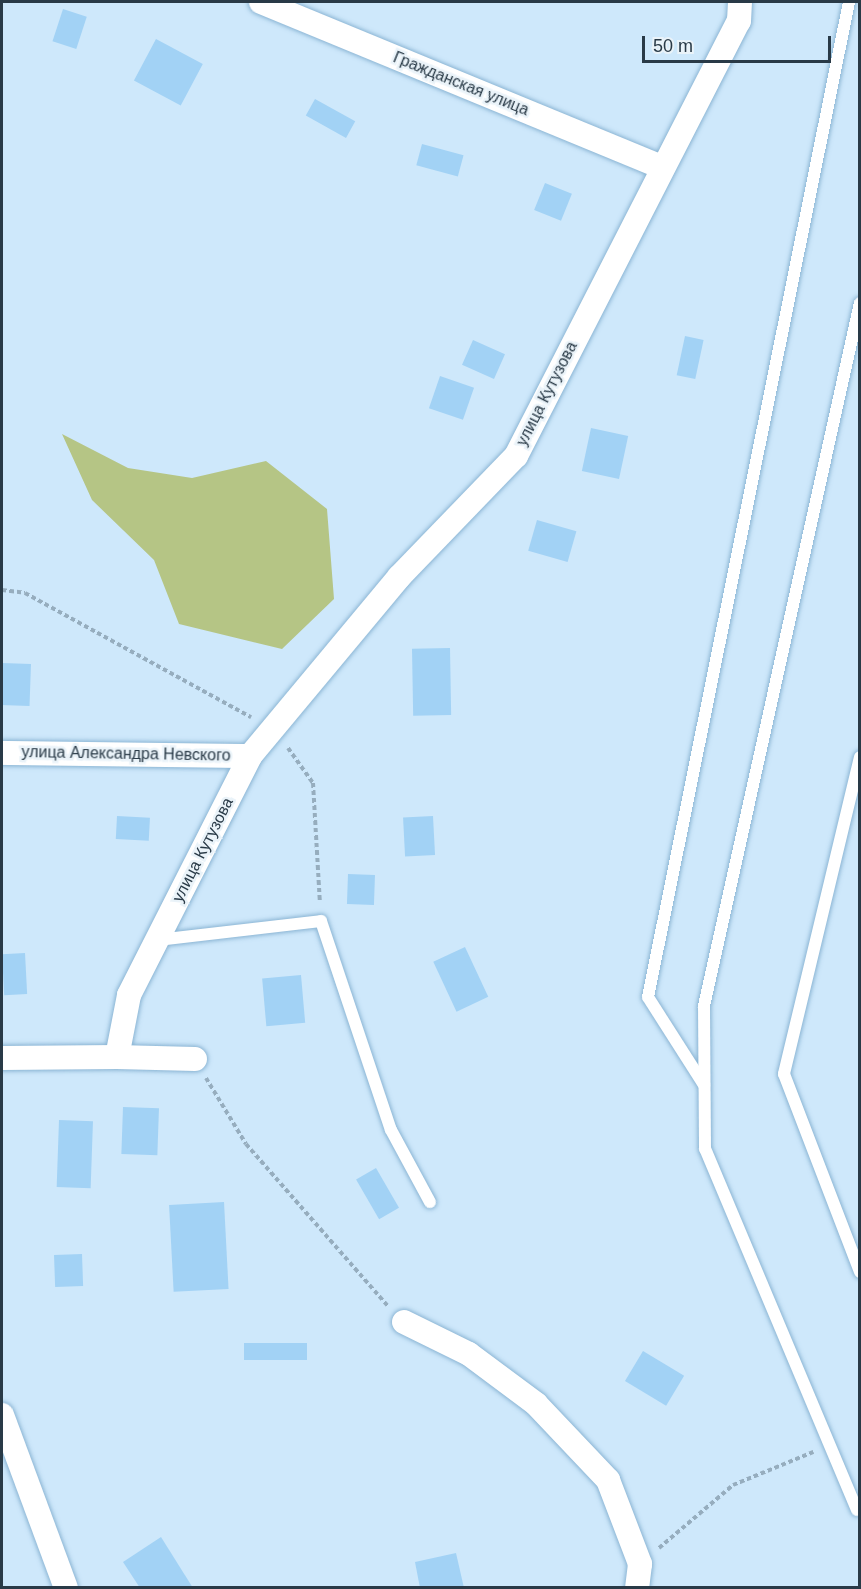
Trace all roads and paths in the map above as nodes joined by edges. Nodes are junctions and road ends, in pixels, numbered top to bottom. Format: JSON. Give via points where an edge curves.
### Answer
{"nodes":[{"id":1,"x":261,"y":2,"type":"edge"},
{"id":2,"x":740,"y":2,"type":"edge"},
{"id":3,"x":849,"y":2,"type":"edge"},
{"id":4,"x":662,"y":167,"type":"junction"},
{"id":5,"x":860,"y":303,"type":"edge"},
{"id":6,"x":2,"y":590,"type":"edge"},
{"id":7,"x":273,"y":729,"type":"junction"},
{"id":8,"x":2,"y":753,"type":"edge"},
{"id":9,"x":250,"y":756,"type":"junction"},
{"id":10,"x":860,"y":757,"type":"edge"},
{"id":11,"x":321,"y":921,"type":"junction"},
{"id":12,"x":157,"y":940,"type":"junction"},
{"id":13,"x":117,"y":1057,"type":"junction"},
{"id":14,"x":2,"y":1058,"type":"edge"},
{"id":15,"x":195,"y":1059,"type":"joint"},
{"id":16,"x":704,"y":1086,"type":"junction"},
{"id":17,"x":430,"y":1202,"type":"dead end"},
{"id":18,"x":860,"y":1272,"type":"edge"},
{"id":19,"x":404,"y":1322,"type":"joint"},
{"id":20,"x":2,"y":1415,"type":"edge"},
{"id":21,"x":831,"y":1447,"type":"junction"},
{"id":22,"x":857,"y":1510,"type":"dead end"},
{"id":23,"x":638,"y":1576,"type":"edge"},
{"id":24,"x":66,"y":1587,"type":"edge"}],
"edges":[{"from":1,"to":4,"type":"street","name":"Гражданская улица"},
{"from":2,"to":4,"type":"street","name":"улица Кутузова","via":[[739,21]]},
{"from":3,"to":16,"type":"lane","via":[[648,997]]},
{"from":4,"to":7,"type":"street","name":"улица Кутузова","via":[[516,456],[399,577]]},
{"from":5,"to":16,"type":"lane","via":[[704,1006]]},
{"from":6,"to":7,"type":"path","via":[[26,593]]},
{"from":7,"to":9,"type":"street","name":"улица Кутузова"},
{"from":7,"to":11,"type":"path","via":[[314,783]]},
{"from":8,"to":9,"type":"street","name":"улица Александра Невского"},
{"from":9,"to":12,"type":"street","name":"улица Кутузова"},
{"from":10,"to":18,"type":"lane","via":[[784,1074]]},
{"from":11,"to":12,"type":"lane"},
{"from":11,"to":17,"type":"lane","via":[[391,1130]]},
{"from":12,"to":13,"type":"street","name":"улица Кутузова","via":[[129,994]]},
{"from":13,"to":14,"type":"street"},
{"from":13,"to":15,"type":"street"},
{"from":15,"to":19,"type":"path","via":[[246,1144],[359,1278]]},
{"from":16,"to":21,"type":"lane","via":[[705,1149]]},
{"from":19,"to":23,"type":"street","via":[[470,1354],[536,1404],[608,1480]]},
{"from":20,"to":24,"type":"street"},
{"from":21,"to":22,"type":"lane"},
{"from":21,"to":23,"type":"path","via":[[782,1461],[733,1485]]}]}
